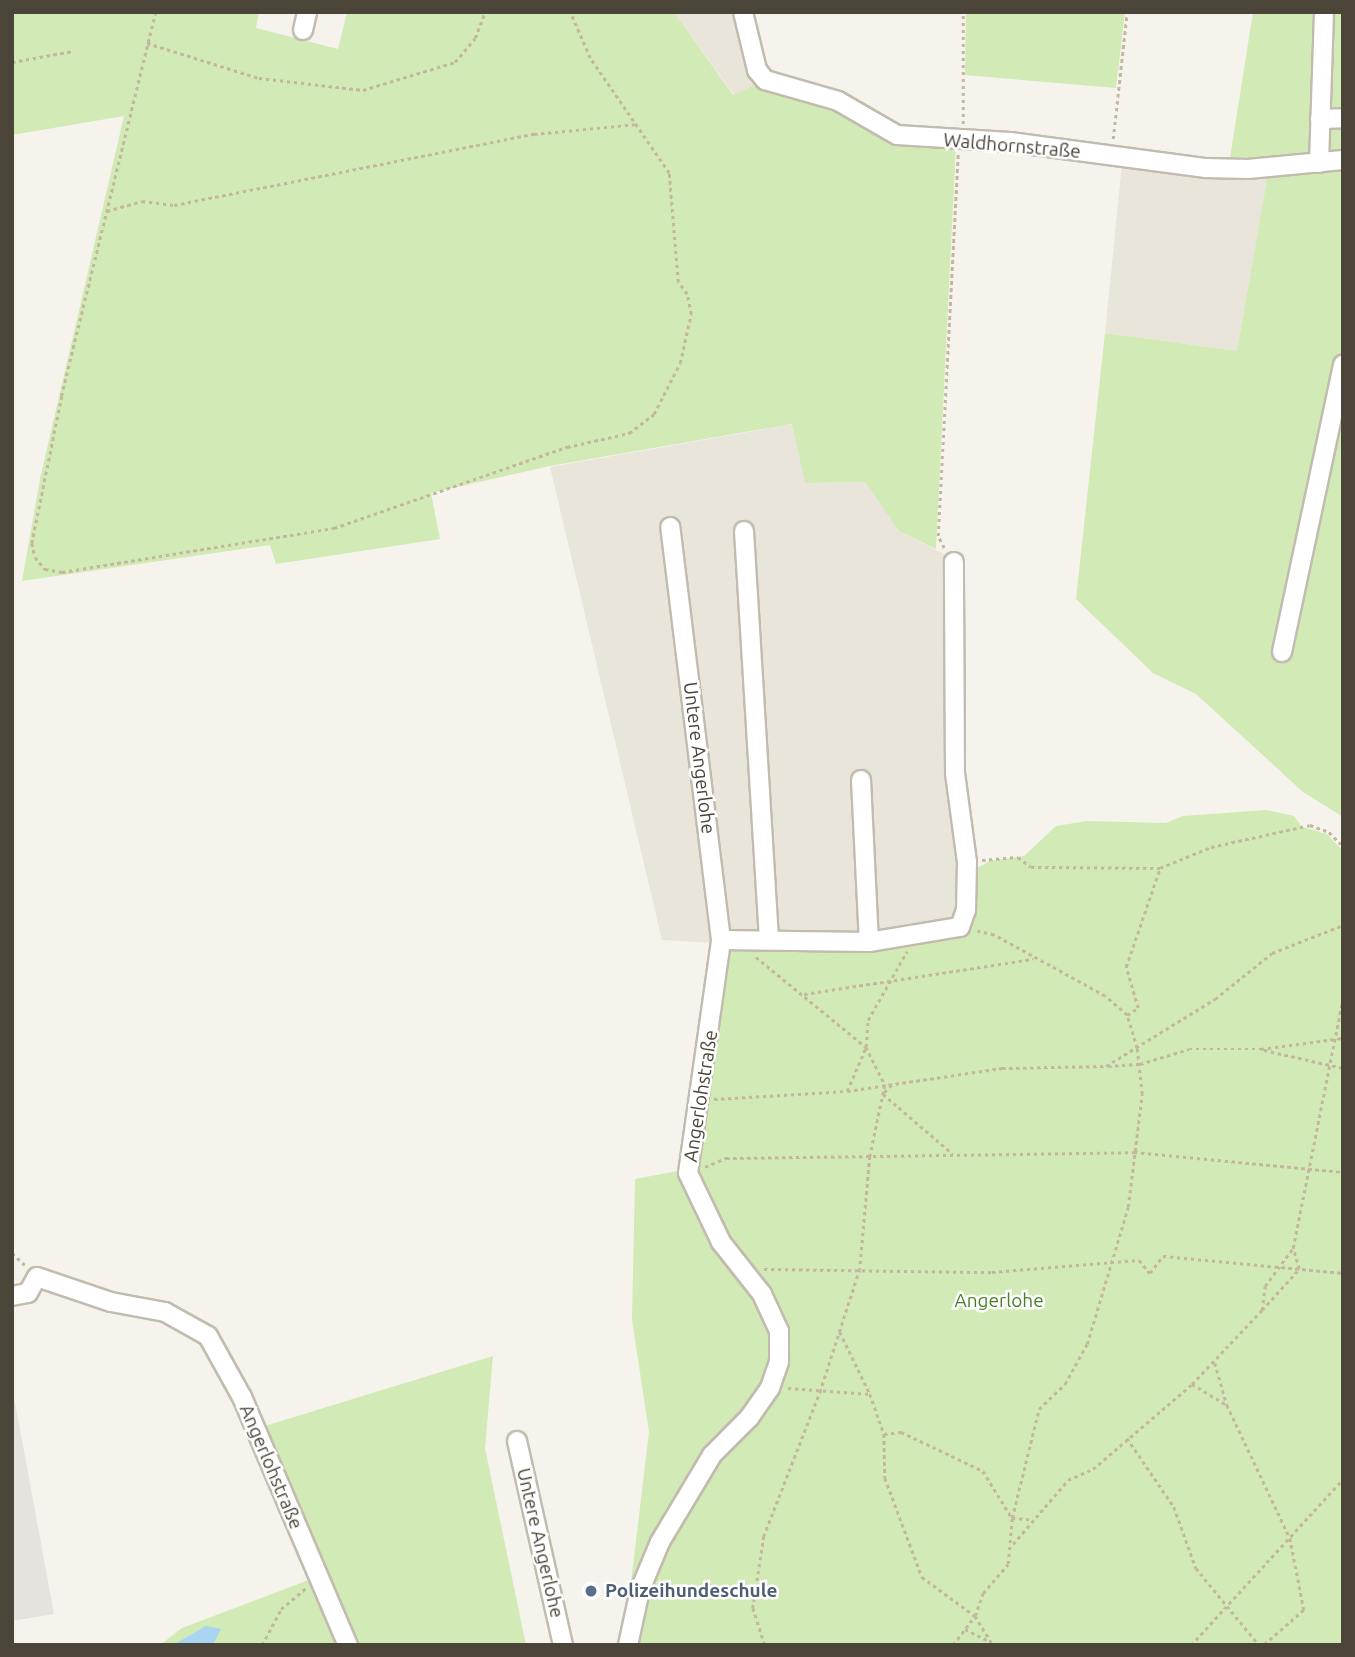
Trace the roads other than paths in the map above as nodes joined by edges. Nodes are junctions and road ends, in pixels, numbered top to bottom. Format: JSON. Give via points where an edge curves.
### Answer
{"nodes":[{"id":1,"x":743,"y":12,"type":"edge"},
{"id":2,"x":1324,"y":12,"type":"edge"},
{"id":3,"x":1343,"y":118,"type":"edge"},
{"id":4,"x":1320,"y":119,"type":"junction"},
{"id":5,"x":1343,"y":160,"type":"edge"},
{"id":6,"x":1319,"y":163,"type":"junction"},
{"id":7,"x":1343,"y":364,"type":"edge"},
{"id":8,"x":670,"y":527,"type":"dead end"},
{"id":9,"x":744,"y":531,"type":"dead end"},
{"id":10,"x":954,"y":562,"type":"road end"},
{"id":11,"x":1282,"y":652,"type":"dead end"},
{"id":12,"x":861,"y":780,"type":"dead end"},
{"id":13,"x":769,"y":939,"type":"junction"},
{"id":14,"x":729,"y":941,"type":"junction"},
{"id":15,"x":869,"y":942,"type":"junction"},
{"id":16,"x":12,"y":1296,"type":"edge"},
{"id":17,"x":517,"y":1441,"type":"dead end"},
{"id":18,"x":348,"y":1645,"type":"edge"},
{"id":19,"x":564,"y":1645,"type":"edge"},
{"id":20,"x":628,"y":1645,"type":"edge"}],
"edges":[{"from":1,"to":6,"type":"street","name":"Waldhornstraße","via":[[757,70],[765,80],[838,101],[897,135],[1227,169]]},
{"from":2,"to":4,"type":"street"},
{"from":3,"to":4,"type":"street"},
{"from":4,"to":6,"type":"street"},
{"from":5,"to":6,"type":"street","name":"Waldhornstraße"},
{"from":7,"to":11,"type":"street"},
{"from":8,"to":14,"type":"street","name":"Untere Angerlohe"},
{"from":9,"to":13,"type":"street"},
{"from":10,"to":15,"type":"street","via":[[955,774],[967,862],[966,910],[960,927]]},
{"from":12,"to":15,"type":"street"},
{"from":13,"to":14,"type":"street"},
{"from":13,"to":15,"type":"street"},
{"from":14,"to":20,"type":"street","name":"Angerlohstraße","via":[[697,1100],[688,1173],[739,1269],[762,1294],[779,1331],[779,1362],[770,1388],[749,1418],[712,1455],[660,1542],[639,1590]]},
{"from":16,"to":18,"type":"street","name":"Angerlohstraße","via":[[28,1293],[37,1277],[111,1302],[165,1312],[208,1336],[242,1397],[310,1559],[322,1575]]},
{"from":17,"to":19,"type":"street","name":"Untere Angerlohe"}]}
